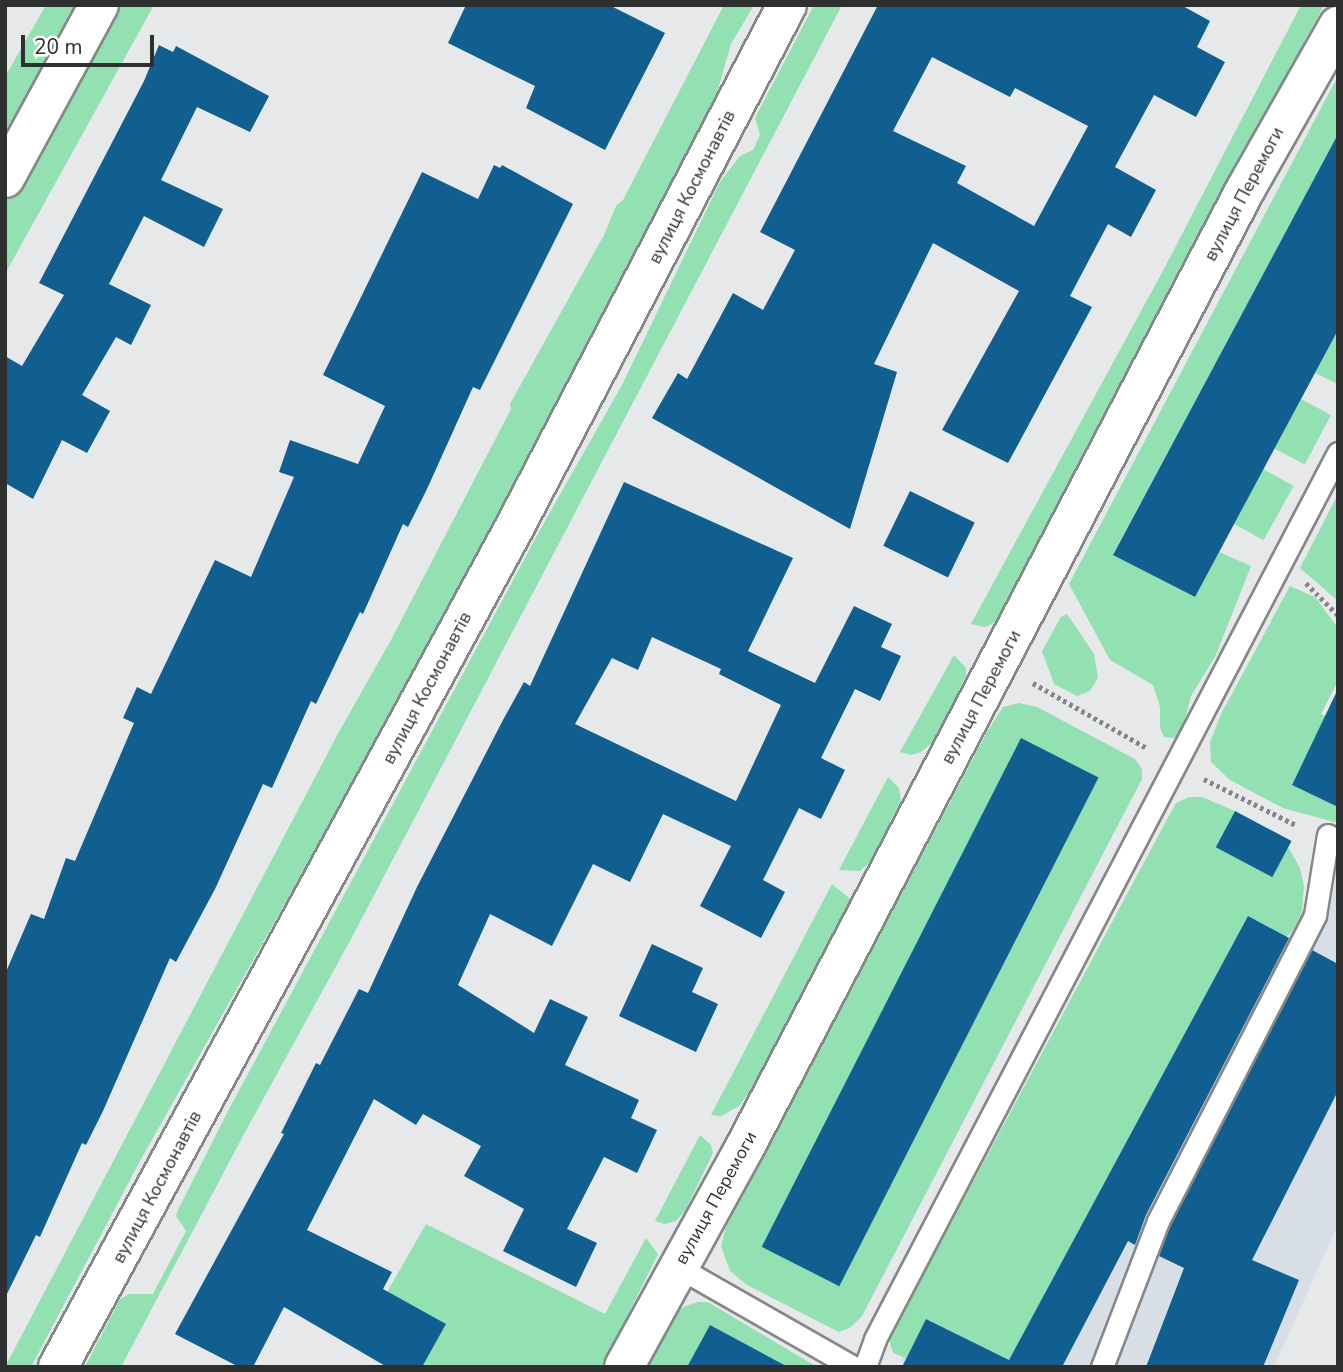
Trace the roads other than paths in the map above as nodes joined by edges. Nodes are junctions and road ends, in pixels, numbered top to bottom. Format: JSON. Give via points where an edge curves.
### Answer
{"nodes":[{"id":1,"x":99,"y":5,"type":"edge"},
{"id":2,"x":787,"y":5,"type":"edge"},
{"id":3,"x":1338,"y":26,"type":"edge"},
{"id":4,"x":5,"y":178,"type":"edge"},
{"id":5,"x":1338,"y":453,"type":"edge"},
{"id":6,"x":1328,"y":835,"type":"dead end"},
{"id":7,"x":678,"y":1267,"type":"junction"},
{"id":8,"x":58,"y":1367,"type":"edge"},
{"id":9,"x":624,"y":1367,"type":"edge"},
{"id":10,"x":853,"y":1367,"type":"edge"},
{"id":11,"x":864,"y":1367,"type":"edge"},
{"id":12,"x":1102,"y":1367,"type":"edge"}],
"edges":[{"from":1,"to":4,"type":"street"},
{"from":2,"to":8,"type":"street","name":"вулиця Космонавтів","via":[[506,541]]},
{"from":3,"to":7,"type":"street","name":"вулиця Перемоги","via":[[1245,190]]},
{"from":5,"to":11,"type":"lane","via":[[881,1326]]},
{"from":6,"to":12,"type":"lane","via":[[1315,915],[1158,1221]]},
{"from":7,"to":9,"type":"street","name":"вулиця Перемоги"},
{"from":7,"to":10,"type":"lane"}]}
